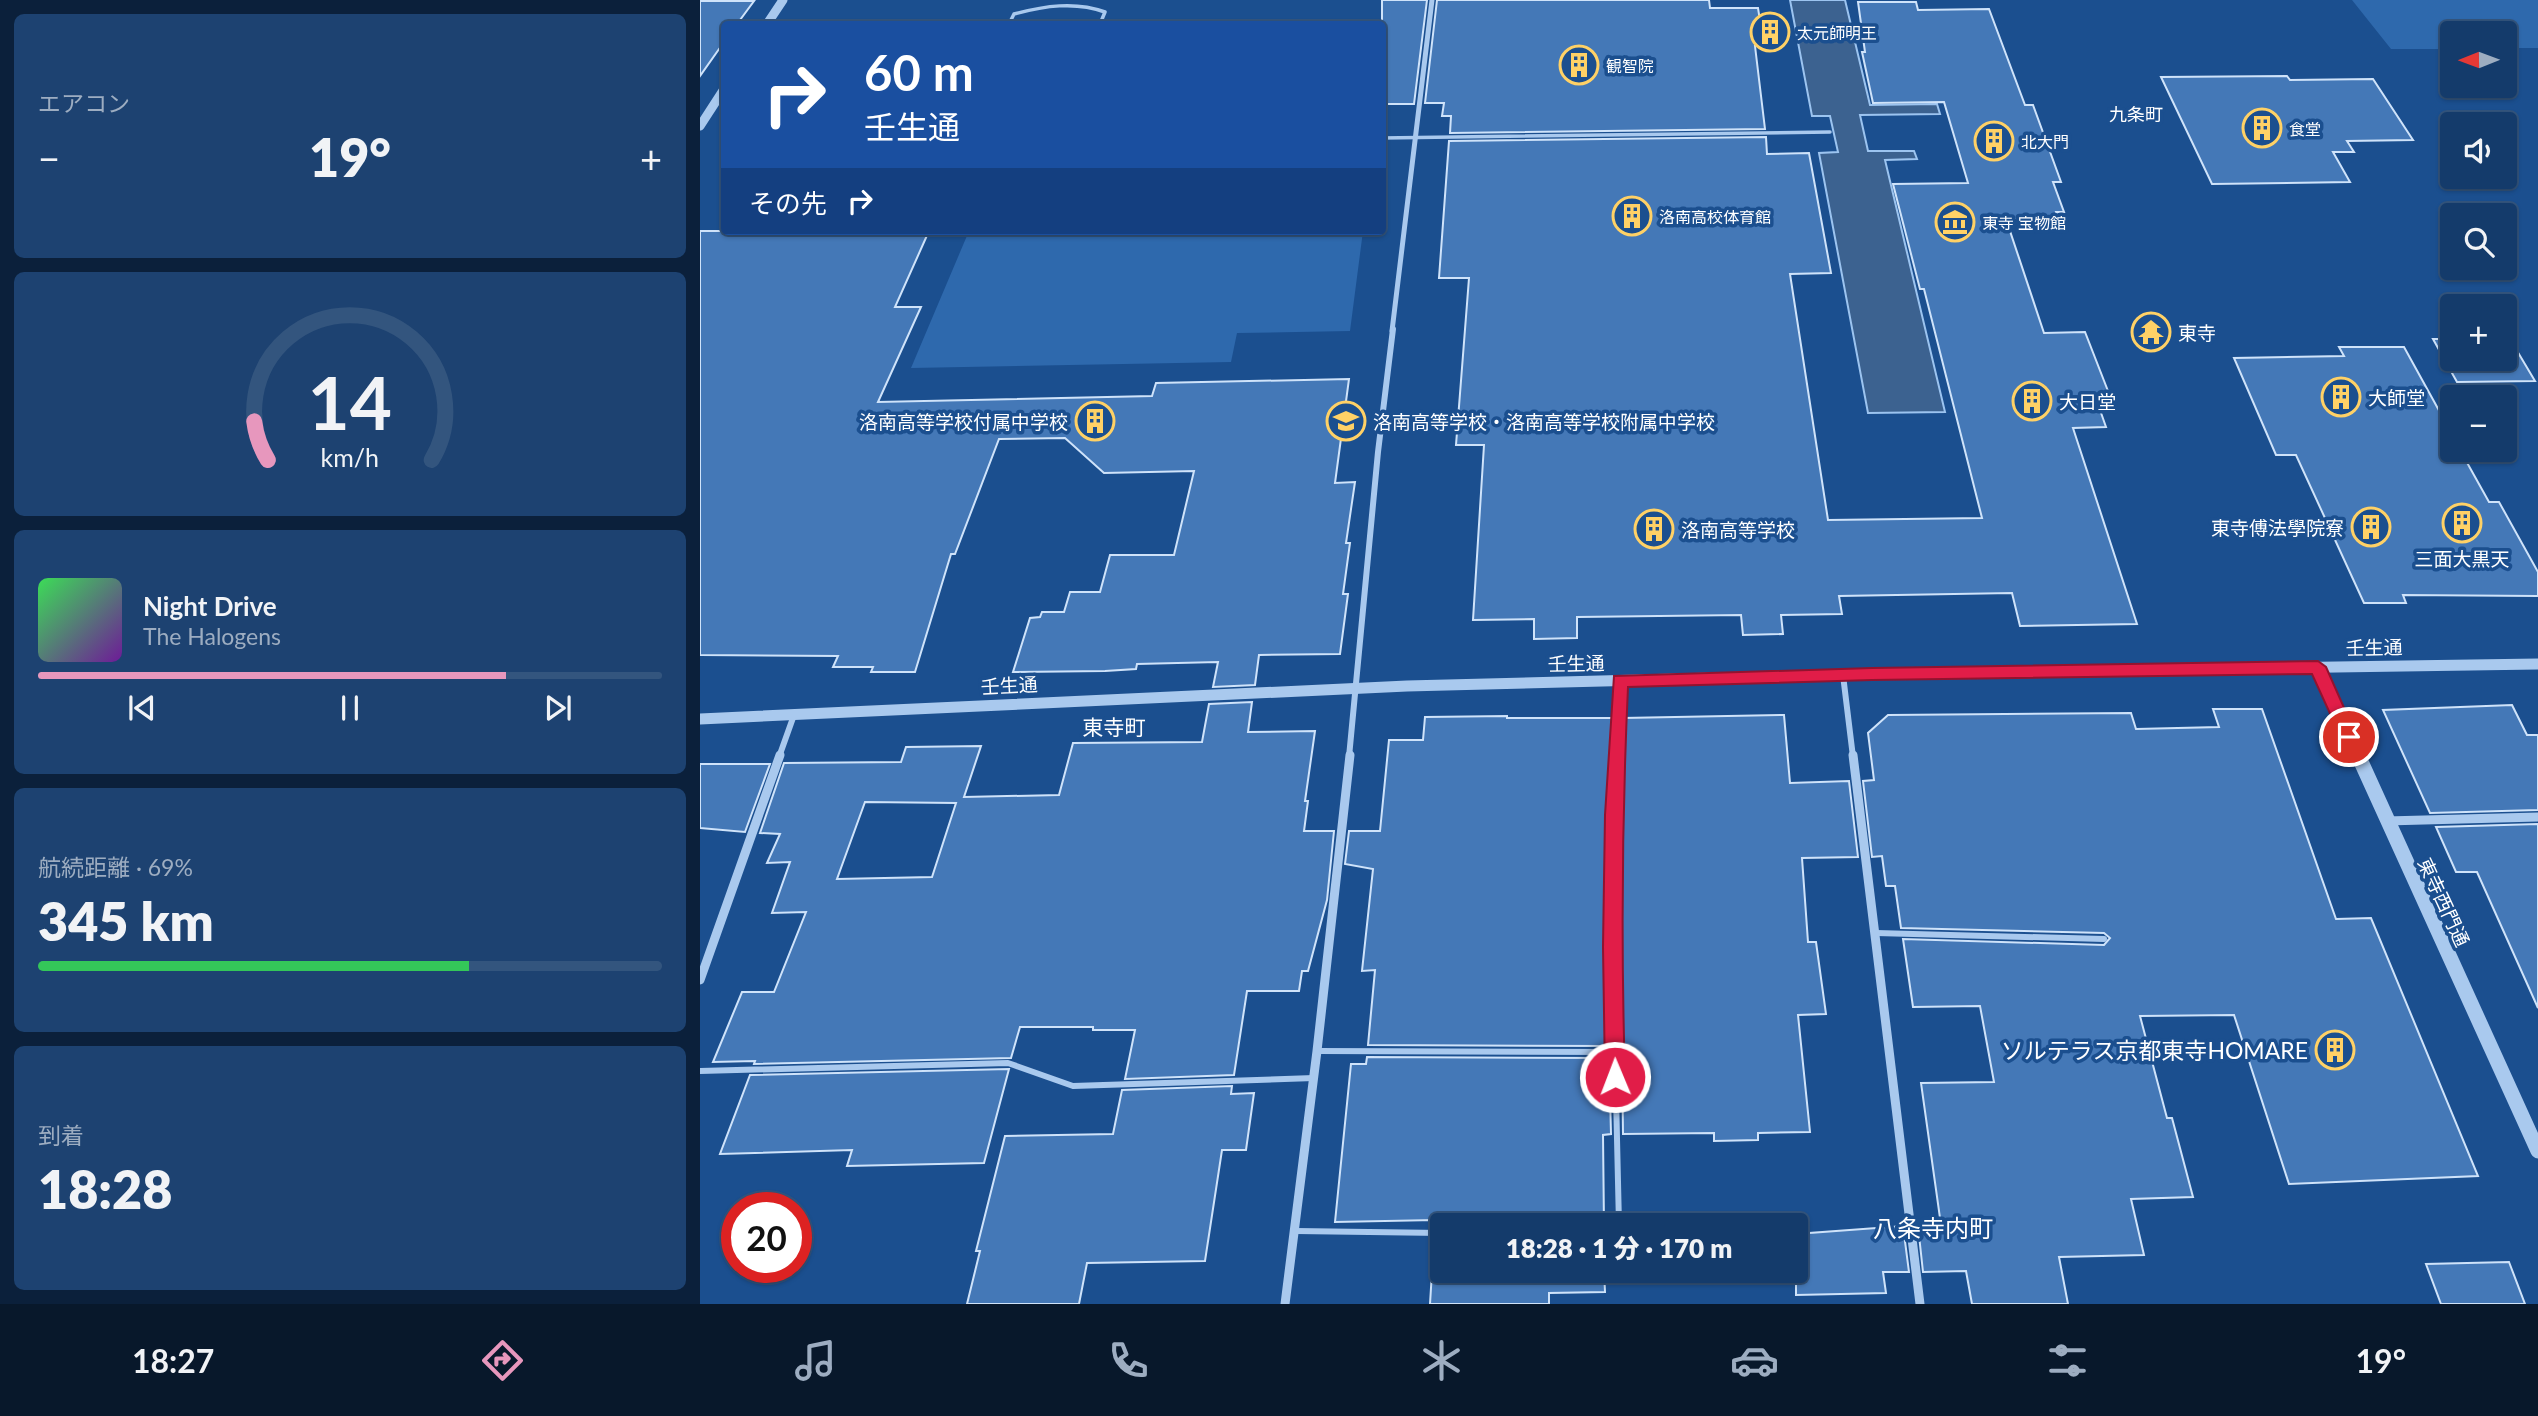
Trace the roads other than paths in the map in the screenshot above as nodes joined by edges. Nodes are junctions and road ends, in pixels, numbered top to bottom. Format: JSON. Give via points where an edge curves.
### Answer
{"nodes":[{"id":1,"x":783,"y":0,"type":"edge"},
{"id":2,"x":1432,"y":0,"type":"edge"},
{"id":3,"x":769,"y":21,"type":"edge"},
{"id":4,"x":1010,"y":21,"type":"edge"},
{"id":5,"x":1101,"y":21,"type":"edge"},
{"id":6,"x":721,"y":94,"type":"edge"},
{"id":7,"x":700,"y":126,"type":"edge"},
{"id":8,"x":1830,"y":132,"type":"dead end"},
{"id":9,"x":1415,"y":137,"type":"junction"},
{"id":10,"x":1386,"y":138,"type":"edge"},
{"id":11,"x":2538,"y":664,"type":"edge"},
{"id":12,"x":2318,"y":667,"type":"junction"},
{"id":13,"x":1843,"y":675,"type":"junction"},
{"id":14,"x":1620,"y":681,"type":"junction"},
{"id":15,"x":1357,"y":688,"type":"junction"},
{"id":16,"x":794,"y":715,"type":"junction"},
{"id":17,"x":700,"y":719,"type":"edge"},
{"id":18,"x":2538,"y":817,"type":"edge"},
{"id":19,"x":2386,"y":821,"type":"junction"},
{"id":20,"x":1876,"y":933,"type":"junction"},
{"id":21,"x":2104,"y":939,"type":"dead end"},
{"id":22,"x":700,"y":980,"type":"edge"},
{"id":23,"x":1317,"y":1051,"type":"junction"},
{"id":24,"x":1615,"y":1052,"type":"junction"},
{"id":25,"x":700,"y":1071,"type":"edge"},
{"id":26,"x":1314,"y":1078,"type":"junction"},
{"id":27,"x":2538,"y":1151,"type":"edge"},
{"id":28,"x":1619,"y":1213,"type":"edge"},
{"id":29,"x":1296,"y":1231,"type":"junction"},
{"id":30,"x":1430,"y":1233,"type":"edge"},
{"id":31,"x":1285,"y":1304,"type":"edge"},
{"id":32,"x":1920,"y":1304,"type":"edge"}],
"edges":[{"from":1,"to":3,"type":"street"},
{"from":2,"to":9,"type":"street"},
{"from":4,"to":5,"type":"lane","via":[[1014,14],[1041,6],[1094,6],[1105,12]]},
{"from":6,"to":7,"type":"street"},
{"from":8,"to":9,"type":"lane"},
{"from":9,"to":10,"type":"lane"},
{"from":9,"to":15,"type":"street","via":[[1378,452]]},
{"from":11,"to":12,"type":"street","name":"壬生通"},
{"from":12,"to":13,"type":"street","name":"壬生通"},
{"from":12,"to":19,"type":"street","name":"東寺西門通"},
{"from":13,"to":14,"type":"street","name":"壬生通"},
{"from":13,"to":20,"type":"street"},
{"from":14,"to":15,"type":"street","name":"壬生通"},
{"from":14,"to":24,"type":"lane","via":[[1613,815]]},
{"from":15,"to":16,"type":"street","name":"壬生通"},
{"from":15,"to":23,"type":"street"},
{"from":16,"to":17,"type":"street","name":"壬生通"},
{"from":16,"to":22,"type":"street"},
{"from":18,"to":19,"type":"street"},
{"from":19,"to":27,"type":"street","name":"東寺西門通"},
{"from":20,"to":21,"type":"lane"},
{"from":20,"to":32,"type":"street"},
{"from":23,"to":24,"type":"lane"},
{"from":23,"to":26,"type":"street"},
{"from":24,"to":28,"type":"lane"},
{"from":25,"to":26,"type":"lane","via":[[1008,1063],[1073,1086]]},
{"from":26,"to":29,"type":"street"},
{"from":29,"to":30,"type":"lane"},
{"from":29,"to":31,"type":"street"}]}
